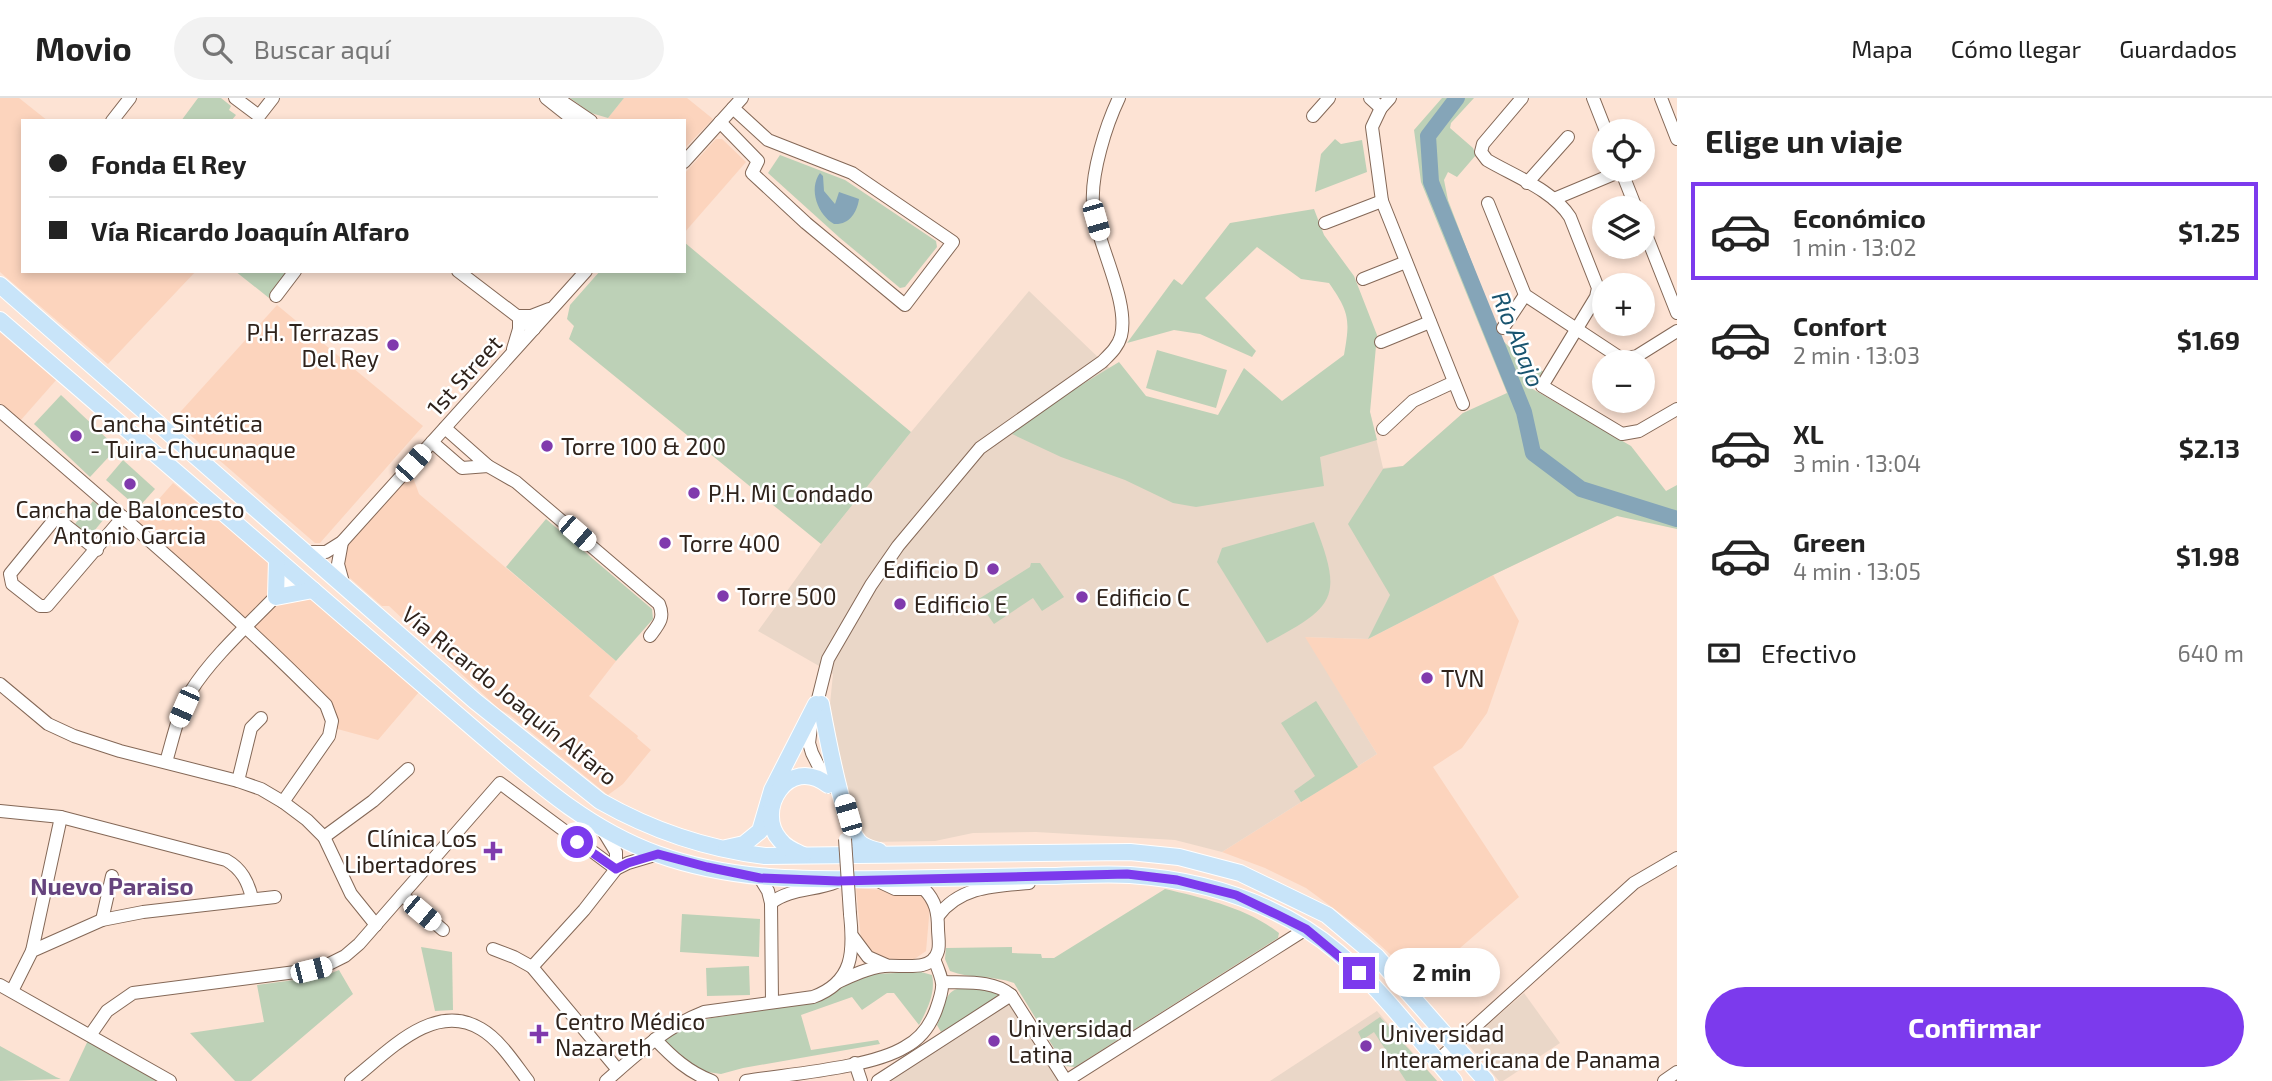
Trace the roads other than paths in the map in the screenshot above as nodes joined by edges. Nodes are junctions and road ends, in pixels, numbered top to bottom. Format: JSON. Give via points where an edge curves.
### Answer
{"nodes":[{"id":1,"x":130,"y":98,"type":"edge"},
{"id":2,"x":235,"y":98,"type":"edge"},
{"id":3,"x":273,"y":98,"type":"edge"},
{"id":4,"x":546,"y":98,"type":"edge"},
{"id":5,"x":557,"y":98,"type":"edge"},
{"id":6,"x":742,"y":98,"type":"edge"},
{"id":7,"x":1119,"y":98,"type":"edge"},
{"id":8,"x":1329,"y":98,"type":"edge"},
{"id":9,"x":1370,"y":98,"type":"edge"},
{"id":10,"x":1522,"y":98,"type":"edge"},
{"id":11,"x":1593,"y":98,"type":"edge"},
{"id":12,"x":1661,"y":98,"type":"edge"},
{"id":13,"x":1385,"y":103,"type":"edge"},
{"id":14,"x":733,"y":108,"type":"junction"},
{"id":15,"x":1313,"y":116,"type":"dead end"},
{"id":16,"x":114,"y":119,"type":"edge"},
{"id":17,"x":572,"y":119,"type":"edge"},
{"id":18,"x":588,"y":119,"type":"edge"},
{"id":19,"x":1601,"y":119,"type":"edge"},
{"id":20,"x":720,"y":122,"type":"junction"},
{"id":21,"x":1568,"y":137,"type":"dead end"},
{"id":22,"x":1677,"y":139,"type":"edge"},
{"id":23,"x":768,"y":140,"type":"junction"},
{"id":24,"x":754,"y":155,"type":"junction"},
{"id":25,"x":686,"y":160,"type":"edge"},
{"id":26,"x":1593,"y":182,"type":"edge"},
{"id":27,"x":1527,"y":183,"type":"junction"},
{"id":28,"x":1554,"y":199,"type":"junction"},
{"id":29,"x":1382,"y":201,"type":"junction"},
{"id":30,"x":1488,"y":203,"type":"dead end"},
{"id":31,"x":1325,"y":223,"type":"dead end"},
{"id":32,"x":1655,"y":257,"type":"edge"},
{"id":33,"x":1406,"y":262,"type":"junction"},
{"id":34,"x":293,"y":273,"type":"edge"},
{"id":35,"x":461,"y":273,"type":"edge"},
{"id":36,"x":584,"y":273,"type":"edge"},
{"id":37,"x":1363,"y":279,"type":"dead end"},
{"id":38,"x":0,"y":285,"type":"edge"},
{"id":39,"x":1525,"y":295,"type":"junction"},
{"id":40,"x":276,"y":296,"type":"dead end"},
{"id":41,"x":553,"y":308,"type":"junction"},
{"id":42,"x":1677,"y":313,"type":"edge"},
{"id":43,"x":519,"y":316,"type":"junction"},
{"id":44,"x":0,"y":320,"type":"edge"},
{"id":45,"x":1430,"y":322,"type":"junction"},
{"id":46,"x":1503,"y":328,"type":"dead end"},
{"id":47,"x":534,"y":329,"type":"junction"},
{"id":48,"x":1578,"y":329,"type":"junction"},
{"id":49,"x":1677,"y":331,"type":"edge"},
{"id":50,"x":1381,"y":342,"type":"dead end"},
{"id":51,"x":512,"y":354,"type":"junction"},
{"id":52,"x":1454,"y":382,"type":"junction"},
{"id":53,"x":1463,"y":404,"type":"dead end"},
{"id":54,"x":1677,"y":409,"type":"edge"},
{"id":55,"x":0,"y":411,"type":"edge"},
{"id":56,"x":445,"y":428,"type":"junction"},
{"id":57,"x":1383,"y":429,"type":"dead end"},
{"id":58,"x":432,"y":442,"type":"junction"},
{"id":59,"x":488,"y":466,"type":"junction"},
{"id":60,"x":123,"y":517,"type":"junction"},
{"id":61,"x":342,"y":542,"type":"junction"},
{"id":62,"x":97,"y":550,"type":"junction"},
{"id":63,"x":307,"y":552,"type":"junction"},
{"id":64,"x":277,"y":559,"type":"junction"},
{"id":65,"x":296,"y":575,"type":"junction"},
{"id":66,"x":344,"y":586,"type":"junction"},
{"id":67,"x":313,"y":590,"type":"junction"},
{"id":68,"x":276,"y":597,"type":"junction"},
{"id":69,"x":248,"y":627,"type":"junction"},
{"id":70,"x":650,"y":636,"type":"dead end"},
{"id":71,"x":1,"y":688,"type":"edge"},
{"id":72,"x":818,"y":704,"type":"junction"},
{"id":73,"x":261,"y":718,"type":"dead end"},
{"id":74,"x":809,"y":743,"type":"junction"},
{"id":75,"x":793,"y":751,"type":"junction"},
{"id":76,"x":826,"y":758,"type":"junction"},
{"id":77,"x":166,"y":762,"type":"junction"},
{"id":78,"x":408,"y":769,"type":"dead end"},
{"id":79,"x":238,"y":780,"type":"junction"},
{"id":80,"x":832,"y":793,"type":"junction"},
{"id":81,"x":284,"y":802,"type":"junction"},
{"id":82,"x":0,"y":811,"type":"edge"},
{"id":83,"x":61,"y":817,"type":"junction"},
{"id":84,"x":602,"y":830,"type":"junction"},
{"id":85,"x":324,"y":837,"type":"junction"},
{"id":86,"x":720,"y":849,"type":"junction"},
{"id":87,"x":906,"y":853,"type":"junction"},
{"id":88,"x":658,"y":854,"type":"junction"},
{"id":89,"x":805,"y":856,"type":"junction"},
{"id":90,"x":1677,"y":858,"type":"edge"},
{"id":91,"x":616,"y":869,"type":"junction"},
{"id":92,"x":112,"y":876,"type":"dead end"},
{"id":93,"x":1049,"y":876,"type":"junction"},
{"id":94,"x":760,"y":878,"type":"junction"},
{"id":95,"x":876,"y":879,"type":"junction"},
{"id":96,"x":838,"y":881,"type":"junction"},
{"id":97,"x":402,"y":895,"type":"junction"},
{"id":98,"x":275,"y":897,"type":"dead end"},
{"id":99,"x":252,"y":898,"type":"junction"},
{"id":100,"x":771,"y":903,"type":"junction"},
{"id":101,"x":938,"y":916,"type":"junction"},
{"id":102,"x":102,"y":920,"type":"junction"},
{"id":103,"x":376,"y":925,"type":"junction"},
{"id":104,"x":1306,"y":929,"type":"junction"},
{"id":105,"x":443,"y":930,"type":"dead end"},
{"id":106,"x":852,"y":937,"type":"junction"},
{"id":107,"x":493,"y":949,"type":"dead end"},
{"id":108,"x":32,"y":951,"type":"junction"},
{"id":109,"x":934,"y":959,"type":"junction"},
{"id":110,"x":886,"y":965,"type":"junction"},
{"id":111,"x":532,"y":967,"type":"junction"},
{"id":112,"x":838,"y":982,"type":"junction"},
{"id":113,"x":944,"y":982,"type":"junction"},
{"id":114,"x":6,"y":988,"type":"edge"},
{"id":115,"x":1011,"y":995,"type":"junction"},
{"id":116,"x":772,"y":1002,"type":"junction"},
{"id":117,"x":91,"y":1034,"type":"junction"},
{"id":118,"x":655,"y":1039,"type":"junction"},
{"id":119,"x":1456,"y":1044,"type":"junction"},
{"id":120,"x":908,"y":1054,"type":"junction"},
{"id":121,"x":1437,"y":1061,"type":"junction"},
{"id":122,"x":855,"y":1063,"type":"junction"},
{"id":123,"x":618,"y":1070,"type":"junction"},
{"id":124,"x":1677,"y":1072,"type":"edge"},
{"id":125,"x":170,"y":1081,"type":"edge"},
{"id":126,"x":351,"y":1081,"type":"edge"},
{"id":127,"x":528,"y":1081,"type":"edge"},
{"id":128,"x":606,"y":1081,"type":"edge"},
{"id":129,"x":712,"y":1081,"type":"edge"},
{"id":130,"x":746,"y":1081,"type":"edge"},
{"id":131,"x":861,"y":1081,"type":"edge"},
{"id":132,"x":878,"y":1081,"type":"edge"},
{"id":133,"x":1066,"y":1081,"type":"edge"},
{"id":134,"x":1454,"y":1081,"type":"edge"},
{"id":135,"x":1486,"y":1081,"type":"edge"},
{"id":136,"x":1664,"y":1081,"type":"edge"}],
"edges":[{"from":1,"to":16,"type":"street"},
{"from":2,"to":3,"type":"street","via":[[259,116]]},
{"from":4,"to":17,"type":"street"},
{"from":5,"to":18,"type":"street"},
{"from":6,"to":14,"type":"street"},
{"from":7,"to":72,"type":"street","via":[[1098,163],[1093,203],[1121,312],[1120,338],[1102,362],[998,434],[962,468],[870,585],[828,659]]},
{"from":8,"to":15,"type":"street"},
{"from":9,"to":13,"type":"street"},
{"from":10,"to":27,"type":"street","via":[[1481,152]]},
{"from":11,"to":19,"type":"street"},
{"from":12,"to":22,"type":"street"},
{"from":13,"to":29,"type":"street","via":[[1373,127]]},
{"from":14,"to":20,"type":"street"},
{"from":14,"to":23,"type":"street"},
{"from":20,"to":24,"type":"street"},
{"from":20,"to":25,"type":"street"},
{"from":21,"to":27,"type":"street"},
{"from":23,"to":24,"type":"street"},
{"from":23,"to":24,"type":"street","via":[[852,173],[953,242],[905,305],[751,173],[758,161]]},
{"from":26,"to":28,"type":"street"},
{"from":27,"to":28,"type":"street"},
{"from":28,"to":48,"type":"street","via":[[1570,217],[1598,288]]},
{"from":29,"to":31,"type":"street"},
{"from":29,"to":33,"type":"street"},
{"from":30,"to":39,"type":"street"},
{"from":32,"to":42,"type":"street"},
{"from":33,"to":37,"type":"street"},
{"from":33,"to":45,"type":"street"},
{"from":34,"to":40,"type":"street"},
{"from":35,"to":43,"type":"street"},
{"from":36,"to":41,"type":"street","name":"1st Street"},
{"from":38,"to":63,"type":"main road","name":"Vía Ricardo Joaquín Alfaro"},
{"from":39,"to":46,"type":"street"},
{"from":39,"to":48,"type":"street"},
{"from":41,"to":43,"type":"street"},
{"from":41,"to":47,"type":"street","name":"1st Street"},
{"from":43,"to":47,"type":"street"},
{"from":43,"to":51,"type":"street"},
{"from":44,"to":64,"type":"main road","name":"Vía Ricardo Joaquín Alfaro"},
{"from":45,"to":50,"type":"street"},
{"from":45,"to":52,"type":"street"},
{"from":47,"to":51,"type":"street","name":"1st Street"},
{"from":48,"to":49,"type":"street","via":[[1622,359],[1637,356]]},
{"from":48,"to":54,"type":"street","via":[[1542,386],[1622,434],[1639,431]]},
{"from":51,"to":56,"type":"street","name":"1st Street"},
{"from":52,"to":53,"type":"street"},
{"from":52,"to":57,"type":"street","via":[[1413,401]]},
{"from":55,"to":60,"type":"street"},
{"from":56,"to":58,"type":"street","name":"1st Street"},
{"from":56,"to":59,"type":"street"},
{"from":58,"to":59,"type":"street","via":[[462,468]]},
{"from":58,"to":61,"type":"street","name":"1st Street"},
{"from":59,"to":70,"type":"street","via":[[516,482],[659,604],[662,620]]},
{"from":60,"to":62,"type":"street"},
{"from":60,"to":69,"type":"street"},
{"from":61,"to":63,"type":"street","via":[[326,552]]},
{"from":61,"to":66,"type":"street","via":[[338,564]]},
{"from":62,"to":62,"type":"street","via":[[47,606],[40,606],[10,579],[54,520]]},
{"from":63,"to":66,"type":"main road","name":"Vía Ricardo Joaquín Alfaro"},
{"from":64,"to":65,"type":"main road","name":"Vía Ricardo Joaquín Alfaro"},
{"from":64,"to":68,"type":"main road"},
{"from":65,"to":67,"type":"main road","name":"Vía Ricardo Joaquín Alfaro"},
{"from":65,"to":68,"type":"street"},
{"from":66,"to":86,"type":"main road","name":"Vía Ricardo Joaquín Alfaro","via":[[475,701],[600,801],[645,824]]},
{"from":67,"to":68,"type":"main road"},
{"from":67,"to":84,"type":"main road","name":"Vía Ricardo Joaquín Alfaro","via":[[532,778]]},
{"from":68,"to":69,"type":"street"},
{"from":69,"to":77,"type":"street","via":[[191,692]]},
{"from":69,"to":81,"type":"street","via":[[326,705],[332,720],[328,736]]},
{"from":71,"to":77,"type":"street","via":[[65,732]]},
{"from":72,"to":74,"type":"street"},
{"from":72,"to":75,"type":"main road"},
{"from":72,"to":76,"type":"street"},
{"from":72,"to":87,"type":"main road","via":[[855,835],[870,849]]},
{"from":73,"to":79,"type":"street","via":[[251,728]]},
{"from":74,"to":75,"type":"main road"},
{"from":74,"to":76,"type":"main road","via":[[820,747]]},
{"from":74,"to":80,"type":"street"},
{"from":75,"to":86,"type":"main road","via":[[772,790],[760,831],[744,844]]},
{"from":76,"to":80,"type":"street"},
{"from":77,"to":79,"type":"street"},
{"from":78,"to":85,"type":"street"},
{"from":79,"to":81,"type":"street"},
{"from":80,"to":89,"type":"main road","via":[[814,776],[793,777],[780,788],[772,823],[776,835]]},
{"from":80,"to":106,"type":"street","bridge":true,"via":[[845,839]]},
{"from":81,"to":85,"type":"street"},
{"from":82,"to":83,"type":"street"},
{"from":83,"to":99,"type":"street","via":[[226,860],[246,879]]},
{"from":83,"to":108,"type":"street"},
{"from":84,"to":88,"type":"main road","name":"Vía Ricardo Joaquín Alfaro"},
{"from":84,"to":91,"type":"street","via":[[615,849]]},
{"from":85,"to":103,"type":"street","via":[[351,894]]},
{"from":86,"to":89,"type":"main road","name":"Vía Ricardo Joaquín Alfaro"},
{"from":87,"to":89,"type":"main road","name":"Vía Ricardo Joaquín Alfaro"},
{"from":87,"to":119,"type":"main road","name":"Vía Ricardo Joaquín Alfaro","via":[[1130,852],[1179,857],[1240,873],[1327,915],[1377,957]]},
{"from":88,"to":91,"type":"street"},
{"from":88,"to":94,"type":"main road","name":"Vía Ricardo Joaquín Alfaro"},
{"from":90,"to":119,"type":"street","via":[[1634,883]]},
{"from":91,"to":97,"type":"street","via":[[500,783]]},
{"from":91,"to":111,"type":"street"},
{"from":92,"to":102,"type":"street"},
{"from":93,"to":95,"type":"main road","name":"Vía Ricardo Joaquín Alfaro"},
{"from":93,"to":101,"type":"street","via":[[1029,883],[979,888],[957,898]]},
{"from":93,"to":104,"type":"main road","name":"Vía Ricardo Joaquín Alfaro","via":[[1127,874],[1177,880],[1236,895]]},
{"from":94,"to":96,"type":"main road","name":"Vía Ricardo Joaquín Alfaro"},
{"from":94,"to":100,"type":"street"},
{"from":95,"to":96,"type":"main road","name":"Vía Ricardo Joaquín Alfaro"},
{"from":95,"to":101,"type":"street","via":[[895,889],[924,890],[933,898]]},
{"from":96,"to":100,"type":"street","via":[[788,893]]},
{"from":97,"to":103,"type":"street"},
{"from":97,"to":105,"type":"street"},
{"from":98,"to":99,"type":"street"},
{"from":99,"to":102,"type":"street"},
{"from":100,"to":116,"type":"street"},
{"from":101,"to":109,"type":"street","via":[[939,950]]},
{"from":102,"to":108,"type":"street"},
{"from":103,"to":117,"type":"street","via":[[345,956],[326,967],[133,993],[107,1011]]},
{"from":104,"to":121,"type":"main road","name":"Vía Ricardo Joaquín Alfaro","via":[[1384,998]]},
{"from":104,"to":133,"type":"street"},
{"from":106,"to":110,"type":"street","via":[[868,957]]},
{"from":106,"to":112,"type":"street","via":[[849,962]]},
{"from":107,"to":111,"type":"street"},
{"from":108,"to":114,"type":"street"},
{"from":109,"to":110,"type":"street","via":[[916,966]]},
{"from":109,"to":113,"type":"street"},
{"from":110,"to":112,"type":"street"},
{"from":111,"to":123,"type":"street"},
{"from":112,"to":116,"type":"street","via":[[813,997]]},
{"from":113,"to":115,"type":"street","via":[[992,985]]},
{"from":113,"to":120,"type":"street","via":[[933,1018]]},
{"from":114,"to":117,"type":"street"},
{"from":115,"to":120,"type":"street"},
{"from":115,"to":133,"type":"street"},
{"from":116,"to":118,"type":"street","via":[[704,1012]]},
{"from":117,"to":125,"type":"street"},
{"from":118,"to":123,"type":"street"},
{"from":118,"to":129,"type":"street","via":[[676,1061]]},
{"from":119,"to":121,"type":"street"},
{"from":119,"to":135,"type":"main road","name":"Vía Ricardo Joaquín Alfaro"},
{"from":120,"to":122,"type":"street"},
{"from":120,"to":132,"type":"street"},
{"from":121,"to":134,"type":"main road","name":"Vía Ricardo Joaquín Alfaro"},
{"from":122,"to":130,"type":"street"},
{"from":122,"to":131,"type":"street"},
{"from":123,"to":128,"type":"street"},
{"from":124,"to":136,"type":"street"},
{"from":126,"to":127,"type":"street","via":[[420,1029],[451,1020],[484,1030]]}]}
